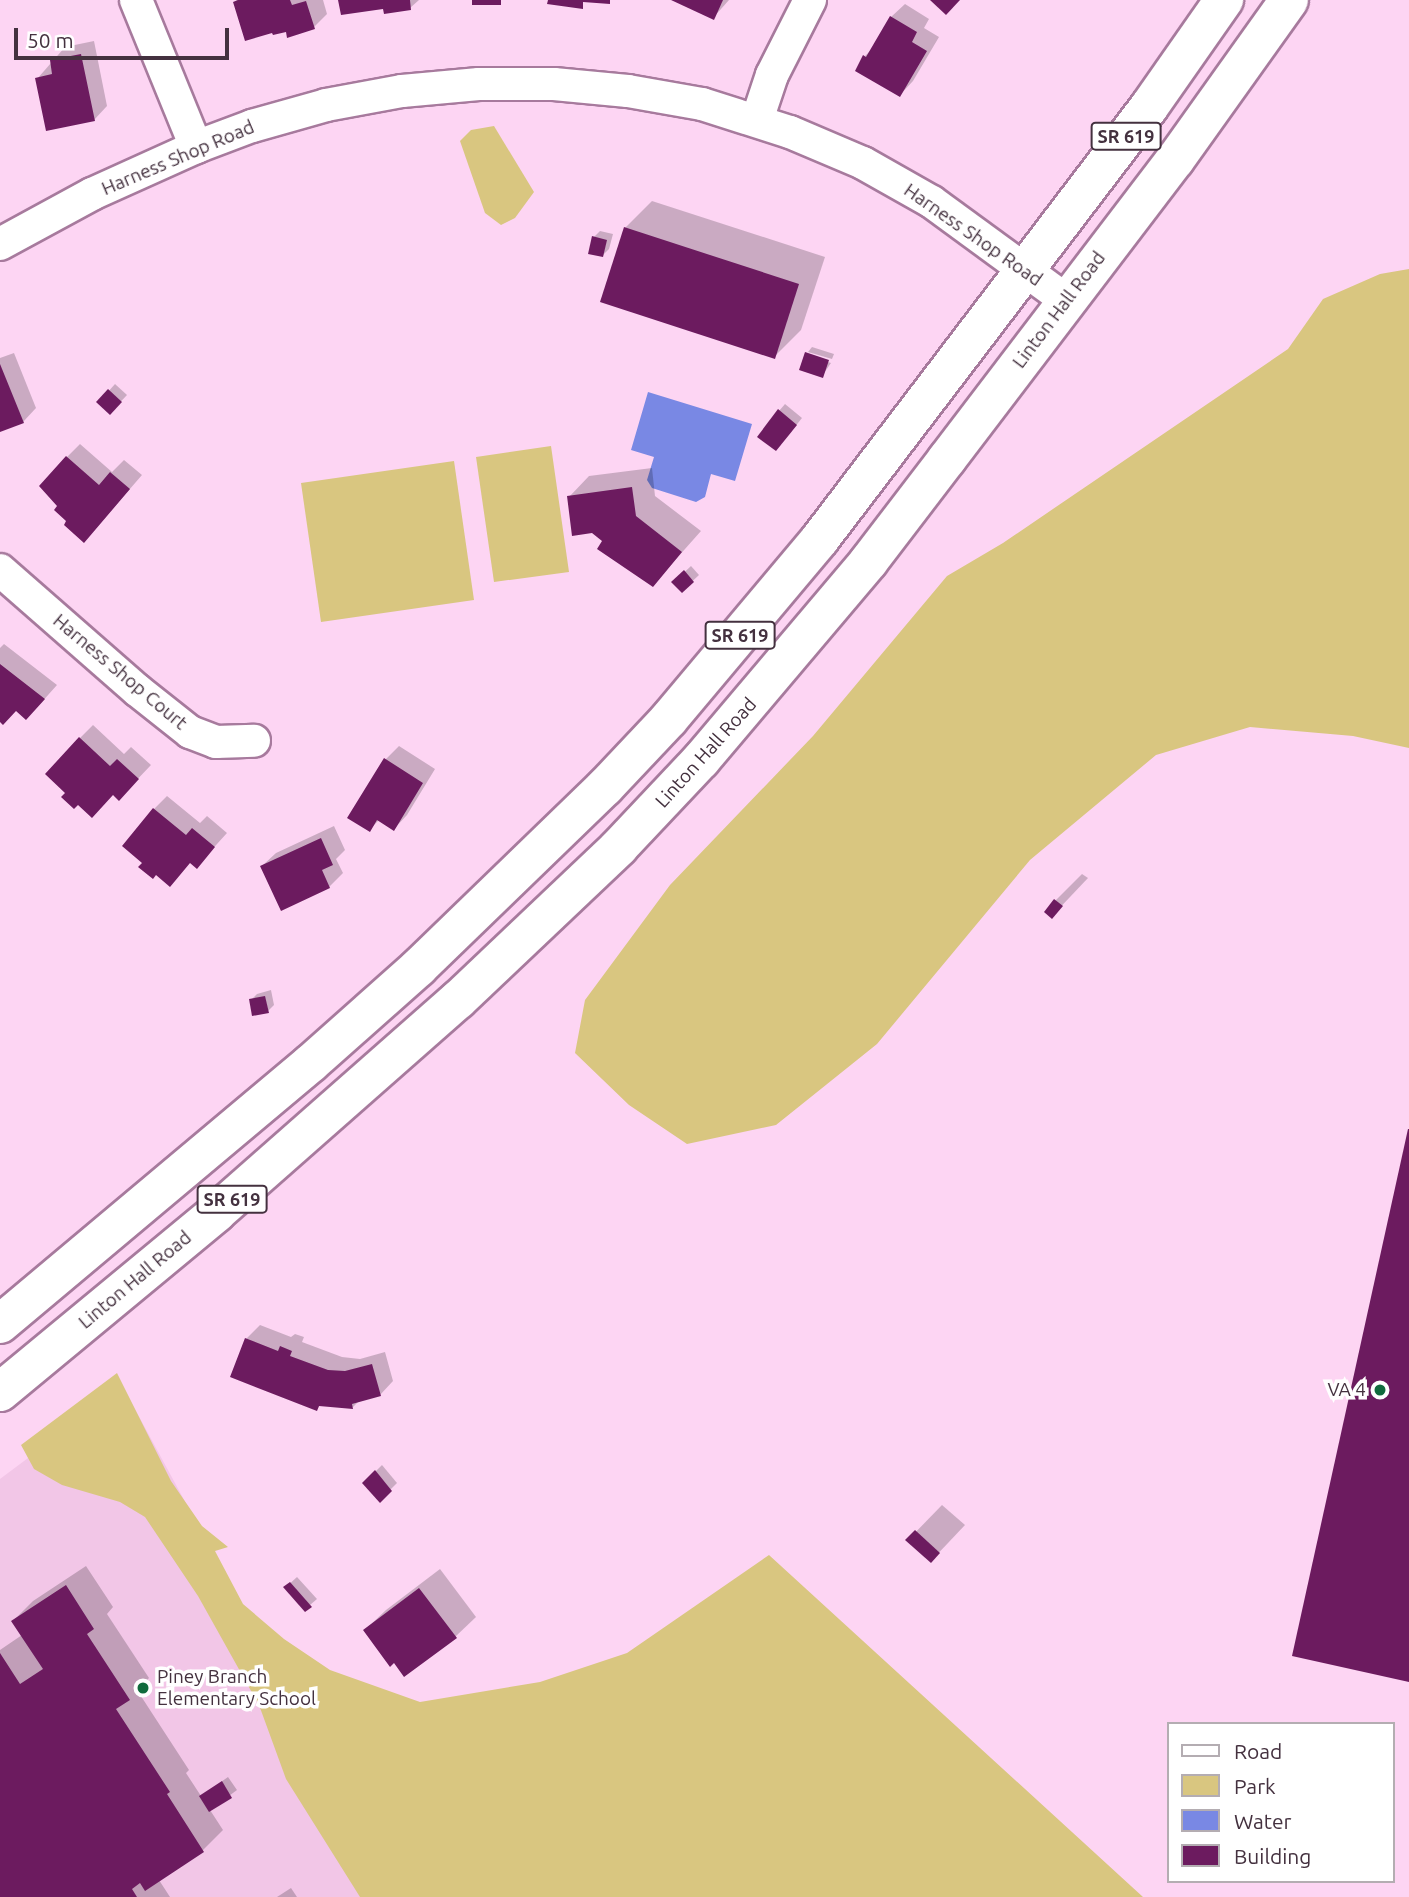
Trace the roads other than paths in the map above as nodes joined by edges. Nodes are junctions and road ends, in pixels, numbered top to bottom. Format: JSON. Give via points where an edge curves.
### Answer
{"nodes":[{"id":1,"x":136,"y":0,"type":"edge"},
{"id":2,"x":810,"y":0,"type":"edge"},
{"id":3,"x":1224,"y":0,"type":"edge"},
{"id":4,"x":1289,"y":0,"type":"edge"},
{"id":5,"x":757,"y":120,"type":"junction"},
{"id":6,"x":196,"y":147,"type":"junction"},
{"id":7,"x":0,"y":244,"type":"edge"},
{"id":8,"x":1024,"y":269,"type":"junction"},
{"id":9,"x":1066,"y":300,"type":"junction"},
{"id":10,"x":0,"y":570,"type":"edge"},
{"id":11,"x":254,"y":741,"type":"dead end"},
{"id":12,"x":0,"y":1324,"type":"edge"},
{"id":13,"x":0,"y":1392,"type":"edge"}],
"edges":[{"from":1,"to":6,"type":"street"},
{"from":2,"to":5,"type":"street","via":[[772,75]]},
{"from":3,"to":8,"type":"main road","number":"SR 619","via":[[1149,107]]},
{"from":4,"to":9,"type":"main road","name":"Linton Hall Road","number":"SR 619","via":[[1175,160]]},
{"from":5,"to":6,"type":"street","name":"Harness Shop Road","via":[[702,104],[628,91],[554,84],[479,84],[402,91],[326,105]]},
{"from":5,"to":8,"type":"street","name":"Harness Shop Road","via":[[863,163],[920,195]]},
{"from":6,"to":7,"type":"street","name":"Harness Shop Road","via":[[92,194]]},
{"from":8,"to":9,"type":"street","name":"Harness Shop Road"},
{"from":8,"to":12,"type":"main road","number":"SR 619","via":[[820,539],[669,719],[605,787],[419,967],[311,1063]]},
{"from":9,"to":13,"type":"main road","name":"Linton Hall Road","number":"SR 619","via":[[869,561],[752,702],[619,847],[458,1000],[319,1123]]},
{"from":10,"to":11,"type":"street","name":"Harness Shop Court","via":[[190,732],[216,742]]}]}
